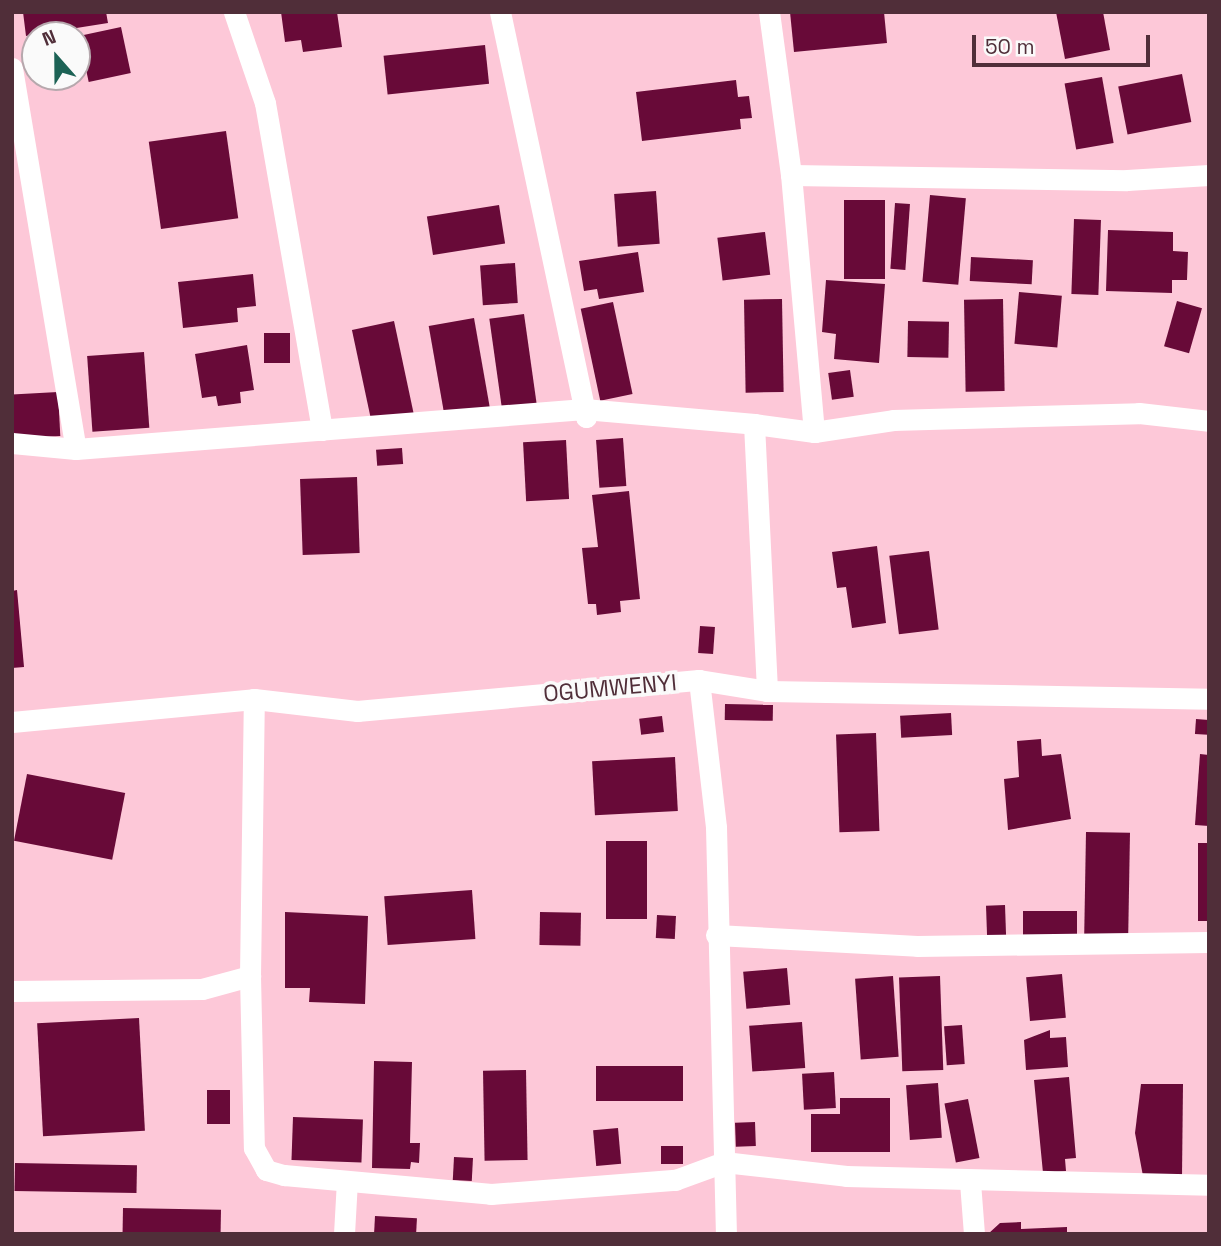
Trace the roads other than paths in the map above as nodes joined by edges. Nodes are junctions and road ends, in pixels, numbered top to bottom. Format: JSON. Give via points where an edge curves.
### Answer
{"nodes":[{"id":1,"x":234,"y":12,"type":"edge"},
{"id":2,"x":500,"y":12,"type":"edge"},
{"id":3,"x":769,"y":12,"type":"edge"},
{"id":4,"x":12,"y":68,"type":"edge"},
{"id":5,"x":791,"y":175,"type":"junction"},
{"id":6,"x":1209,"y":175,"type":"edge"},
{"id":7,"x":584,"y":409,"type":"junction"},
{"id":8,"x":1209,"y":412,"type":"edge"},
{"id":9,"x":1208,"y":421,"type":"edge"},
{"id":10,"x":754,"y":424,"type":"junction"},
{"id":11,"x":1209,"y":427,"type":"edge"},
{"id":12,"x":322,"y":430,"type":"junction"},
{"id":13,"x":814,"y":432,"type":"junction"},
{"id":14,"x":12,"y":443,"type":"edge"},
{"id":15,"x":76,"y":449,"type":"junction"},
{"id":16,"x":699,"y":680,"type":"junction"},
{"id":17,"x":767,"y":691,"type":"junction"},
{"id":18,"x":254,"y":699,"type":"junction"},
{"id":19,"x":1209,"y":699,"type":"edge"},
{"id":20,"x":12,"y":722,"type":"edge"},
{"id":21,"x":716,"y":934,"type":"junction"},
{"id":22,"x":1209,"y":942,"type":"edge"},
{"id":23,"x":250,"y":976,"type":"junction"},
{"id":24,"x":12,"y":991,"type":"edge"},
{"id":25,"x":724,"y":1162,"type":"junction"},
{"id":26,"x":347,"y":1181,"type":"junction"},
{"id":27,"x":970,"y":1182,"type":"junction"},
{"id":28,"x":1209,"y":1185,"type":"edge"},
{"id":29,"x":344,"y":1234,"type":"edge"},
{"id":30,"x":726,"y":1234,"type":"edge"},
{"id":31,"x":974,"y":1234,"type":"edge"}],
"edges":[{"from":1,"to":12,"type":"street","via":[[265,103]]},
{"from":2,"to":7,"type":"street","via":[[586,416]]},
{"from":3,"to":5,"type":"street"},
{"from":4,"to":15,"type":"street"},
{"from":5,"to":6,"type":"street","via":[[1127,180]]},
{"from":5,"to":13,"type":"street"},
{"from":7,"to":10,"type":"street"},
{"from":7,"to":12,"type":"street"},
{"from":8,"to":9,"type":"street"},
{"from":9,"to":11,"type":"street"},
{"from":9,"to":13,"type":"street","via":[[1139,413],[893,420]]},
{"from":10,"to":13,"type":"street"},
{"from":10,"to":17,"type":"street"},
{"from":12,"to":15,"type":"street"},
{"from":14,"to":15,"type":"street"},
{"from":16,"to":17,"type":"street","name":"OGUMWENYI"},
{"from":16,"to":18,"type":"street","name":"OGUMWENYI","via":[[357,711]]},
{"from":16,"to":21,"type":"street","via":[[716,827]]},
{"from":17,"to":19,"type":"street","name":"OGUMWENYI"},
{"from":18,"to":20,"type":"street","name":"OGUMWENYI"},
{"from":18,"to":23,"type":"street"},
{"from":21,"to":22,"type":"street","via":[[917,946]]},
{"from":21,"to":25,"type":"street"},
{"from":23,"to":24,"type":"street","via":[[202,989]]},
{"from":23,"to":26,"type":"street","via":[[254,1148],[265,1170]]},
{"from":25,"to":26,"type":"street","via":[[675,1180],[491,1194]]},
{"from":25,"to":27,"type":"street"},
{"from":25,"to":30,"type":"street"},
{"from":26,"to":29,"type":"street"},
{"from":27,"to":28,"type":"street"},
{"from":27,"to":31,"type":"street"}]}
